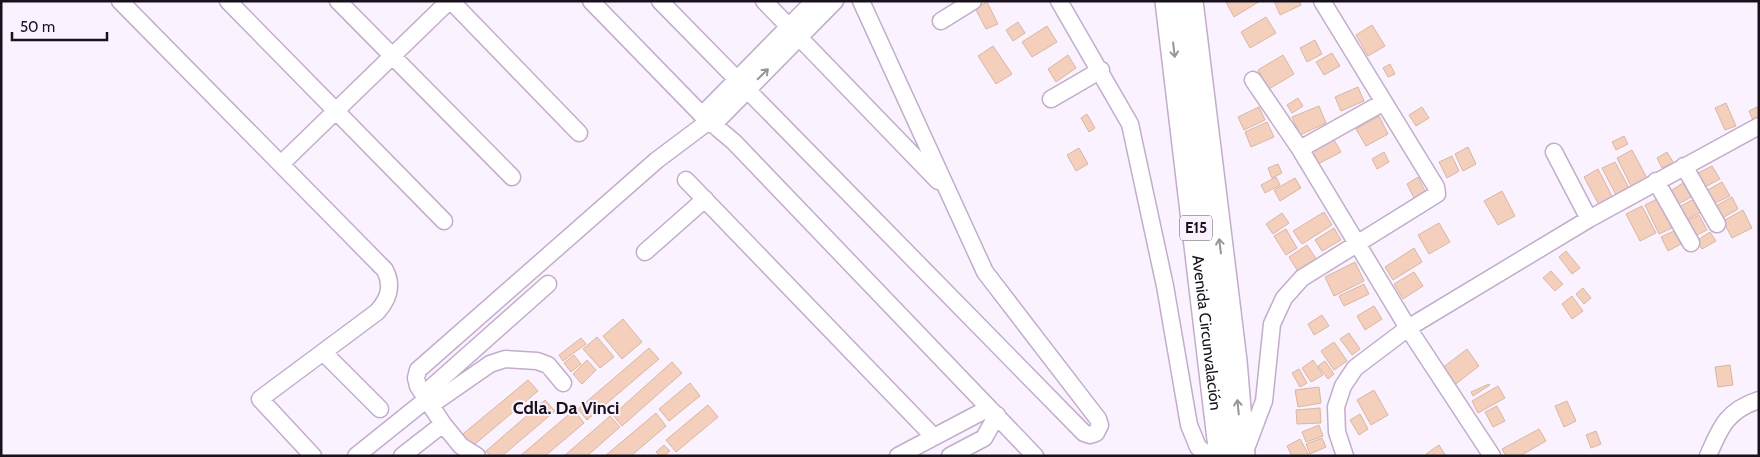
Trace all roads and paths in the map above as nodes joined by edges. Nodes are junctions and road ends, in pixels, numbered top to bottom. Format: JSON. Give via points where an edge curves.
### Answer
{"nodes":[{"id":1,"x":228,"y":1,"type":"edge"},
{"id":2,"x":338,"y":1,"type":"edge"},
{"id":3,"x":450,"y":1,"type":"edge"},
{"id":4,"x":591,"y":1,"type":"edge"},
{"id":5,"x":660,"y":1,"type":"edge"},
{"id":6,"x":764,"y":1,"type":"edge"},
{"id":7,"x":814,"y":1,"type":"edge"},
{"id":8,"x":834,"y":1,"type":"edge"},
{"id":9,"x":861,"y":1,"type":"edge"},
{"id":10,"x":972,"y":1,"type":"edge"},
{"id":11,"x":1059,"y":1,"type":"edge"},
{"id":12,"x":1168,"y":1,"type":"edge"},
{"id":13,"x":1190,"y":1,"type":"edge"},
{"id":14,"x":1322,"y":1,"type":"edge"},
{"id":15,"x":126,"y":4,"type":"edge"},
{"id":16,"x":941,"y":21,"type":"dead end"},
{"id":17,"x":794,"y":32,"type":"junction"},
{"id":18,"x":392,"y":56,"type":"junction"},
{"id":19,"x":1100,"y":70,"type":"junction"},
{"id":20,"x":1253,"y":80,"type":"dead end"},
{"id":21,"x":742,"y":84,"type":"junction"},
{"id":22,"x":1051,"y":100,"type":"dead end"},
{"id":23,"x":1384,"y":102,"type":"junction"},
{"id":24,"x":336,"y":111,"type":"junction"},
{"id":25,"x":708,"y":120,"type":"junction"},
{"id":26,"x":1759,"y":126,"type":"edge"},
{"id":27,"x":579,"y":133,"type":"dead end"},
{"id":28,"x":1300,"y":149,"type":"junction"},
{"id":29,"x":1554,"y":152,"type":"dead end"},
{"id":30,"x":281,"y":164,"type":"junction"},
{"id":31,"x":1684,"y":166,"type":"junction"},
{"id":32,"x":512,"y":177,"type":"dead end"},
{"id":33,"x":686,"y":180,"type":"dead end"},
{"id":34,"x":1656,"y":182,"type":"junction"},
{"id":35,"x":946,"y":190,"type":"junction"},
{"id":36,"x":705,"y":199,"type":"junction"},
{"id":37,"x":1589,"y":218,"type":"junction"},
{"id":38,"x":444,"y":222,"type":"dead end"},
{"id":39,"x":1718,"y":224,"type":"dead end"},
{"id":40,"x":1691,"y":242,"type":"dead end"},
{"id":41,"x":1356,"y":245,"type":"junction"},
{"id":42,"x":645,"y":252,"type":"dead end"},
{"id":43,"x":548,"y":284,"type":"dead end"},
{"id":44,"x":1408,"y":328,"type":"junction"},
{"id":45,"x":324,"y":353,"type":"junction"},
{"id":46,"x":563,"y":383,"type":"dead end"},
{"id":47,"x":427,"y":400,"type":"junction"},
{"id":48,"x":1759,"y":400,"type":"edge"},
{"id":49,"x":380,"y":409,"type":"dead end"},
{"id":50,"x":993,"y":412,"type":"junction"},
{"id":51,"x":444,"y":424,"type":"junction"},
{"id":52,"x":934,"y":437,"type":"junction"},
{"id":53,"x":313,"y":456,"type":"edge"},
{"id":54,"x":356,"y":456,"type":"edge"},
{"id":55,"x":402,"y":456,"type":"edge"},
{"id":56,"x":477,"y":456,"type":"edge"},
{"id":57,"x":898,"y":456,"type":"edge"},
{"id":58,"x":950,"y":456,"type":"edge"},
{"id":59,"x":1035,"y":456,"type":"edge"},
{"id":60,"x":1209,"y":456,"type":"edge"},
{"id":61,"x":1222,"y":456,"type":"edge"},
{"id":62,"x":1243,"y":456,"type":"edge"},
{"id":63,"x":1345,"y":456,"type":"edge"},
{"id":64,"x":1492,"y":456,"type":"edge"},
{"id":65,"x":1708,"y":456,"type":"edge"}],
"edges":[{"from":1,"to":24,"type":"street"},
{"from":2,"to":18,"type":"street"},
{"from":3,"to":18,"type":"street"},
{"from":3,"to":27,"type":"street"},
{"from":4,"to":25,"type":"street"},
{"from":5,"to":21,"type":"street"},
{"from":6,"to":17,"type":"street"},
{"from":7,"to":17,"type":"street"},
{"from":8,"to":17,"type":"street"},
{"from":9,"to":35,"type":"street"},
{"from":10,"to":16,"type":"street"},
{"from":11,"to":19,"type":"street"},
{"from":12,"to":61,"type":"highway","name":"Avenida Circunvalación","number":"E15","one_way":true},
{"from":62,"to":13,"type":"highway","name":"Avenida Circunvalación","number":"E15","one_way":true},
{"from":14,"to":23,"type":"street"},
{"from":15,"to":30,"type":"street"},
{"from":17,"to":21,"type":"street"},
{"from":17,"to":35,"type":"street"},
{"from":18,"to":24,"type":"street"},
{"from":18,"to":32,"type":"street"},
{"from":19,"to":22,"type":"street"},
{"from":19,"to":60,"type":"street","via":[[1130,124],[1165,286],[1189,425],[1198,447]]},
{"from":20,"to":28,"type":"street"},
{"from":21,"to":25,"type":"street"},
{"from":21,"to":35,"type":"street","via":[[1084,433],[1096,433],[1100,425],[1098,419],[985,272]]},
{"from":23,"to":28,"type":"street"},
{"from":23,"to":41,"type":"street","via":[[1436,187],[1436,194]]},
{"from":24,"to":30,"type":"street"},
{"from":24,"to":38,"type":"street"},
{"from":25,"to":47,"type":"street","via":[[657,160],[418,370],[416,378]]},
{"from":25,"to":50,"type":"street","via":[[734,142]]},
{"from":26,"to":31,"type":"street"},
{"from":28,"to":41,"type":"street"},
{"from":29,"to":37,"type":"street"},
{"from":30,"to":45,"type":"street","via":[[388,276],[389,291],[384,305]]},
{"from":31,"to":34,"type":"street"},
{"from":31,"to":39,"type":"street"},
{"from":33,"to":36,"type":"street"},
{"from":34,"to":37,"type":"street"},
{"from":34,"to":40,"type":"street"},
{"from":36,"to":42,"type":"street"},
{"from":36,"to":52,"type":"street"},
{"from":37,"to":44,"type":"street"},
{"from":41,"to":44,"type":"street"},
{"from":41,"to":62,"type":"street","via":[[1302,278],[1284,298],[1272,324],[1264,401]]},
{"from":43,"to":47,"type":"street"},
{"from":44,"to":63,"type":"street","via":[[1355,368],[1344,386],[1336,407],[1337,432]]},
{"from":44,"to":64,"type":"street"},
{"from":45,"to":49,"type":"street"},
{"from":45,"to":53,"type":"street","via":[[260,399]]},
{"from":46,"to":47,"type":"street","via":[[548,365],[505,359],[490,364]]},
{"from":47,"to":51,"type":"street"},
{"from":47,"to":54,"type":"street"},
{"from":48,"to":65,"type":"street","via":[[1735,411],[1722,424]]},
{"from":50,"to":52,"type":"street"},
{"from":50,"to":58,"type":"street","via":[[984,438]]},
{"from":50,"to":59,"type":"street"},
{"from":51,"to":55,"type":"street"},
{"from":51,"to":56,"type":"street","via":[[461,446]]},
{"from":52,"to":57,"type":"street"}]}
